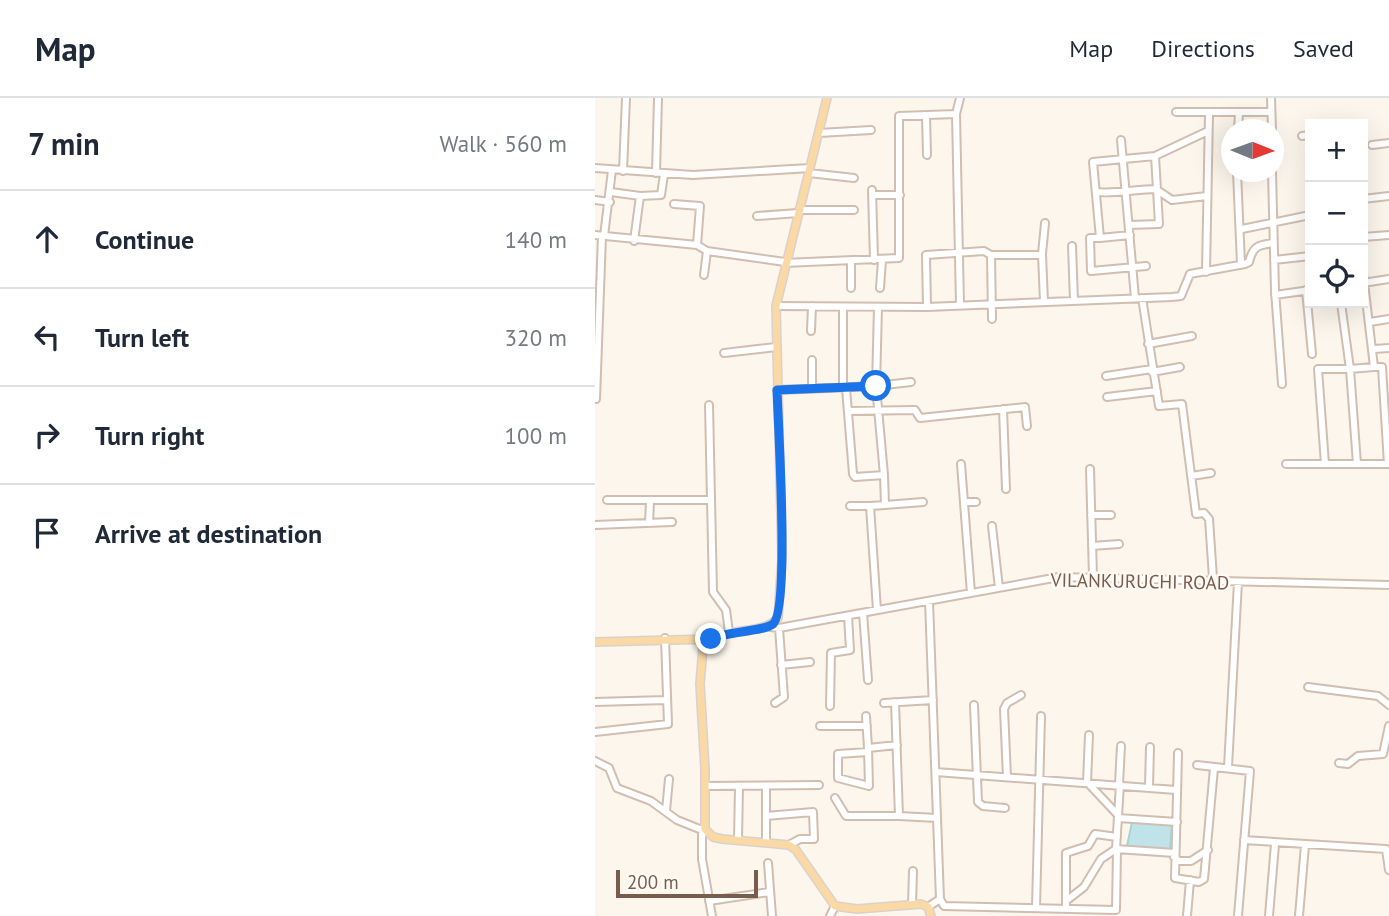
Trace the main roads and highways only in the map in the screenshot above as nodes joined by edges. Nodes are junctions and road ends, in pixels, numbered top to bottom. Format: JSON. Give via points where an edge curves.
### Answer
{"nodes":[{"id":1,"x":827,"y":98,"type":"edge"},
{"id":2,"x":711,"y":639,"type":"junction"},
{"id":3,"x":595,"y":642,"type":"edge"},
{"id":4,"x":931,"y":916,"type":"edge"}],
"edges":[{"from":1,"to":2,"type":"main road","via":[[776,306],[782,558],[778,618],[770,627]]},
{"from":2,"to":3,"type":"main road"},
{"from":2,"to":4,"type":"main road","via":[[700,658],[705,833],[789,845],[835,906],[857,909],[912,904],[928,907]]}]}
